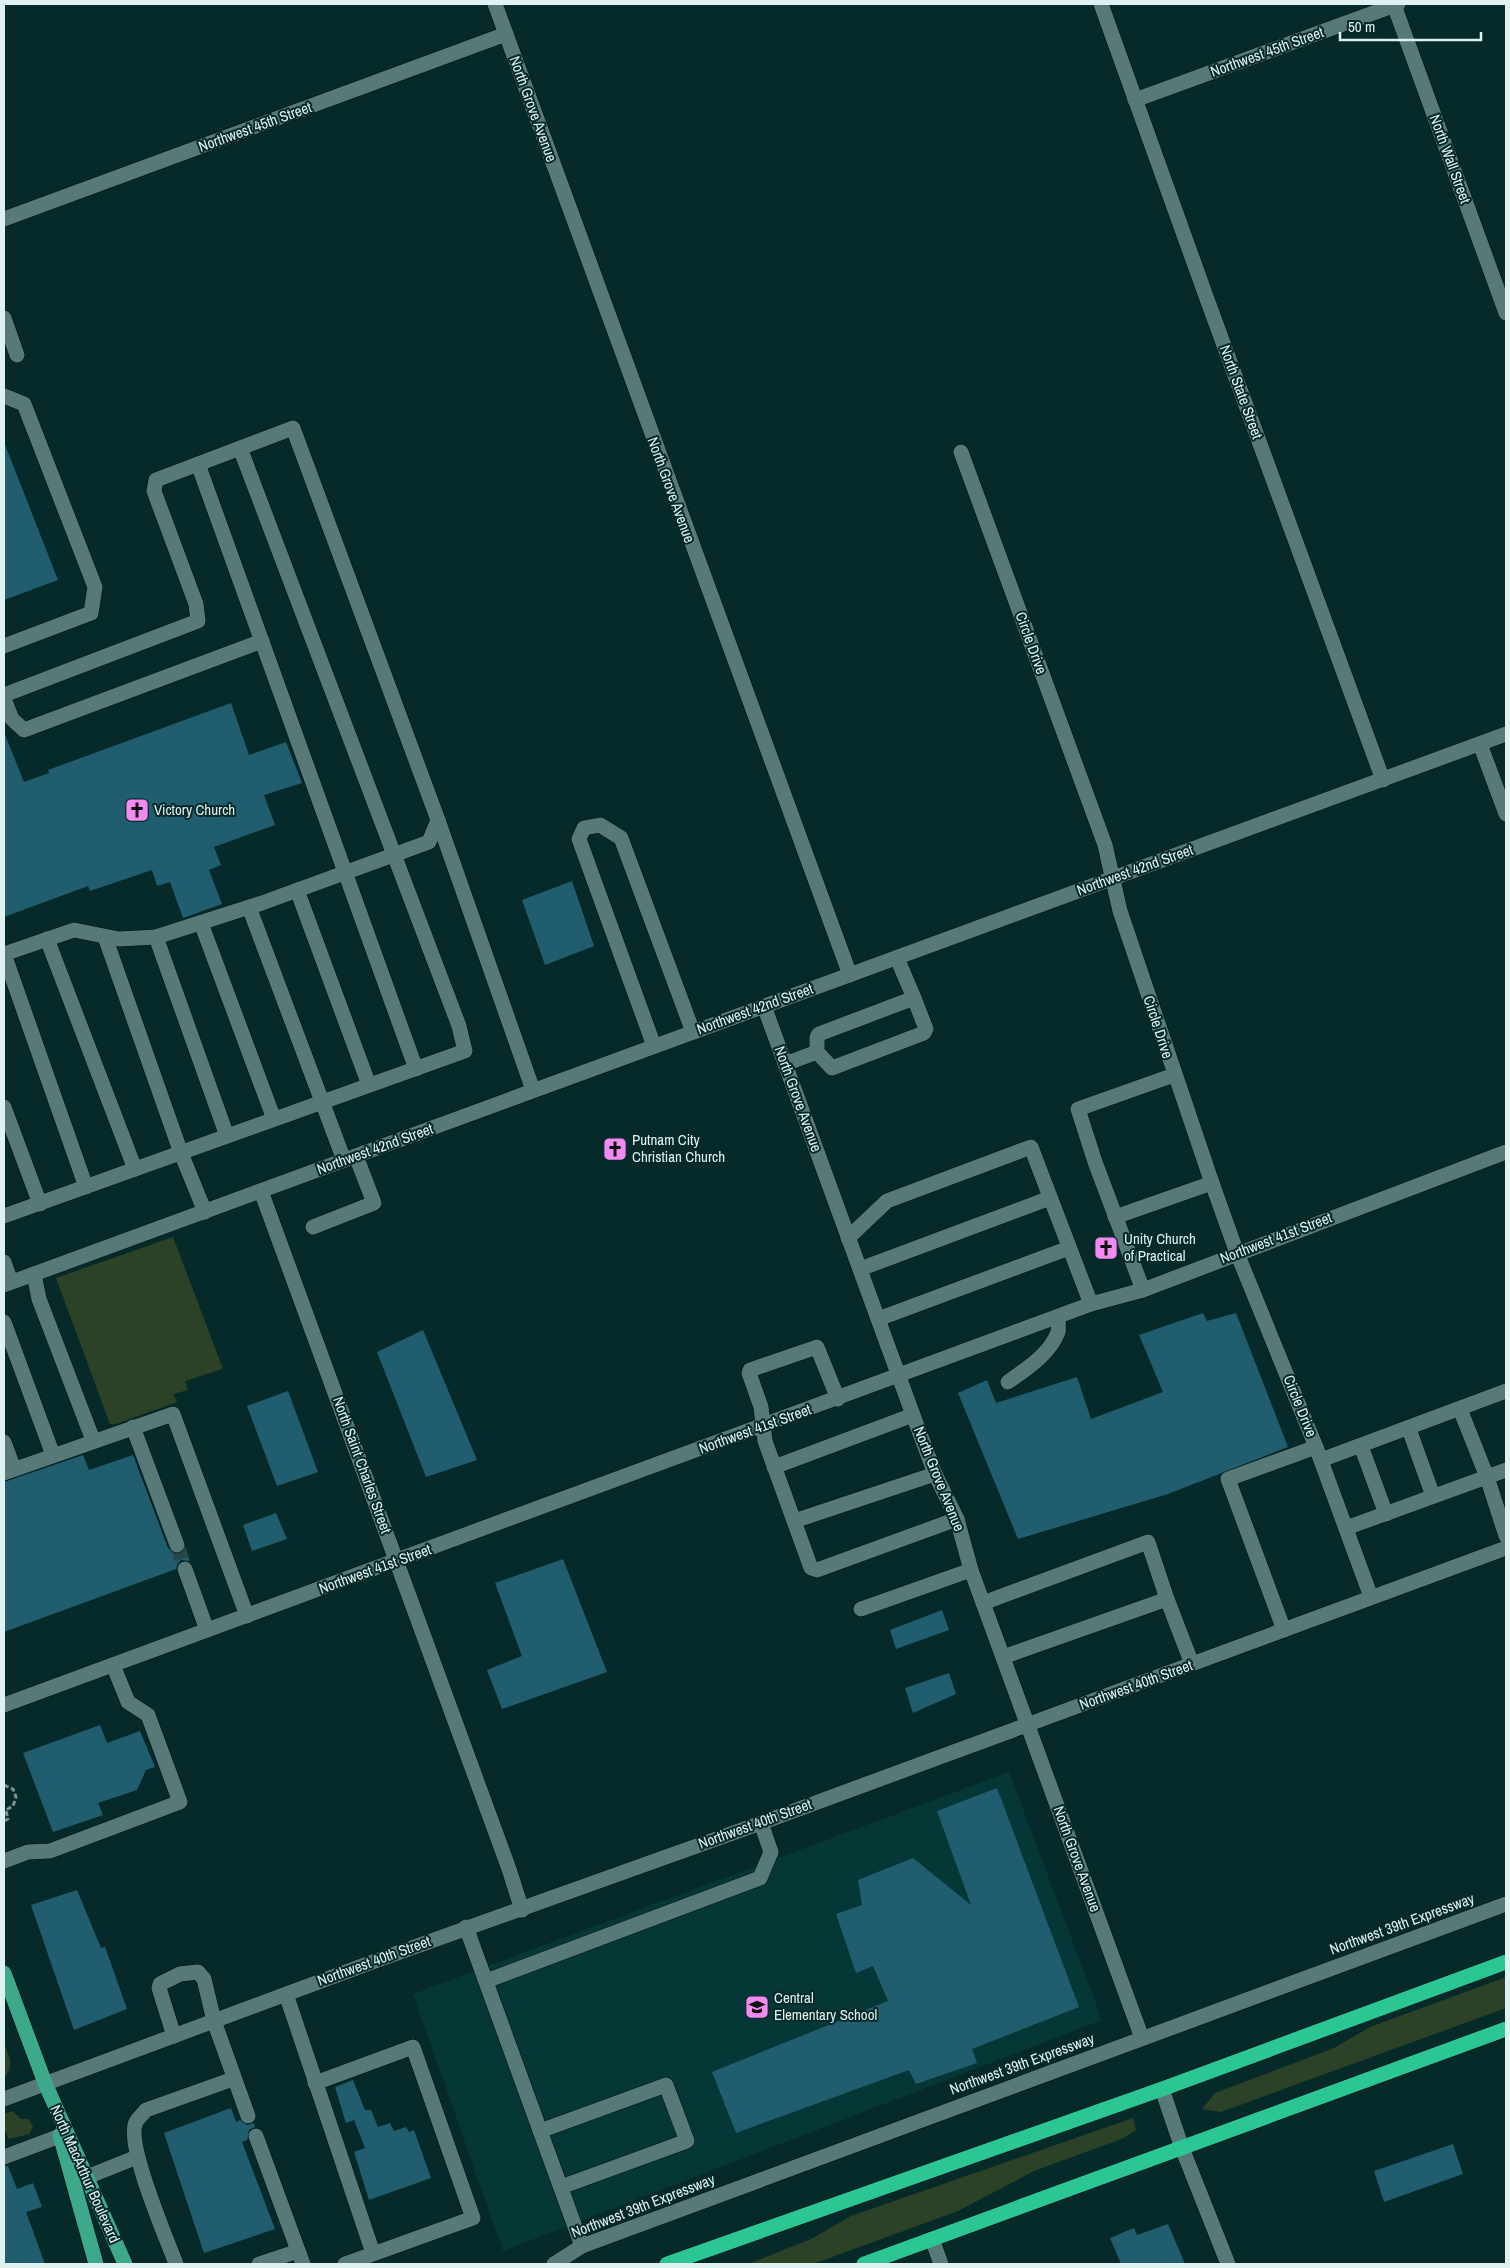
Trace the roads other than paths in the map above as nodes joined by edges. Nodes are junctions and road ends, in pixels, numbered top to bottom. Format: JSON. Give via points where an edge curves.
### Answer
{"nodes":[{"id":1,"x":495,"y":4,"type":"edge"},
{"id":2,"x":1101,"y":4,"type":"edge"},
{"id":3,"x":1396,"y":4,"type":"edge"},
{"id":4,"x":506,"y":34,"type":"junction"},
{"id":5,"x":1135,"y":100,"type":"junction"},
{"id":6,"x":4,"y":219,"type":"edge"},
{"id":7,"x":1506,"y":313,"type":"edge"},
{"id":8,"x":4,"y":318,"type":"edge"},
{"id":9,"x":17,"y":355,"type":"dead end"},
{"id":10,"x":4,"y":396,"type":"edge"},
{"id":11,"x":240,"y":448,"type":"junction"},
{"id":12,"x":961,"y":452,"type":"dead end"},
{"id":13,"x":198,"y":464,"type":"junction"},
{"id":14,"x":262,"y":641,"type":"junction"},
{"id":15,"x":4,"y":646,"type":"edge"},
{"id":16,"x":4,"y":695,"type":"edge"},
{"id":17,"x":4,"y":700,"type":"edge"},
{"id":18,"x":1506,"y":734,"type":"edge"},
{"id":19,"x":1480,"y":744,"type":"junction"},
{"id":20,"x":1383,"y":780,"type":"junction"},
{"id":21,"x":1506,"y":814,"type":"edge"},
{"id":22,"x":438,"y":820,"type":"junction"},
{"id":23,"x":394,"y":855,"type":"junction"},
{"id":24,"x":344,"y":873,"type":"junction"},
{"id":25,"x":1113,"y":879,"type":"junction"},
{"id":26,"x":298,"y":890,"type":"junction"},
{"id":27,"x":249,"y":907,"type":"junction"},
{"id":28,"x":201,"y":923,"type":"junction"},
{"id":29,"x":105,"y":936,"type":"junction"},
{"id":30,"x":156,"y":937,"type":"junction"},
{"id":31,"x":47,"y":939,"type":"junction"},
{"id":32,"x":4,"y":954,"type":"edge"},
{"id":33,"x":897,"y":958,"type":"junction"},
{"id":34,"x":850,"y":975,"type":"junction"},
{"id":35,"x":914,"y":998,"type":"junction"},
{"id":36,"x":764,"y":1006,"type":"junction"},
{"id":37,"x":693,"y":1032,"type":"junction"},
{"id":38,"x":654,"y":1046,"type":"junction"},
{"id":39,"x":817,"y":1052,"type":"junction"},
{"id":40,"x":785,"y":1064,"type":"junction"},
{"id":41,"x":416,"y":1068,"type":"junction"},
{"id":42,"x":1174,"y":1075,"type":"junction"},
{"id":43,"x":369,"y":1085,"type":"junction"},
{"id":44,"x":533,"y":1090,"type":"junction"},
{"id":45,"x":323,"y":1102,"type":"junction"},
{"id":46,"x":4,"y":1107,"type":"edge"},
{"id":47,"x":274,"y":1119,"type":"junction"},
{"id":48,"x":227,"y":1136,"type":"junction"},
{"id":49,"x":1506,"y":1152,"type":"edge"},
{"id":50,"x":181,"y":1153,"type":"junction"},
{"id":51,"x":350,"y":1158,"type":"junction"},
{"id":52,"x":135,"y":1169,"type":"junction"},
{"id":53,"x":1212,"y":1183,"type":"junction"},
{"id":54,"x":86,"y":1186,"type":"junction"},
{"id":55,"x":261,"y":1191,"type":"junction"},
{"id":56,"x":1050,"y":1198,"type":"junction"},
{"id":57,"x":40,"y":1204,"type":"junction"},
{"id":58,"x":205,"y":1212,"type":"junction"},
{"id":59,"x":4,"y":1216,"type":"edge"},
{"id":60,"x":1115,"y":1217,"type":"junction"},
{"id":61,"x":313,"y":1226,"type":"dead end"},
{"id":62,"x":848,"y":1238,"type":"junction"},
{"id":63,"x":1069,"y":1248,"type":"junction"},
{"id":64,"x":1237,"y":1253,"type":"junction"},
{"id":65,"x":4,"y":1262,"type":"edge"},
{"id":66,"x":860,"y":1269,"type":"junction"},
{"id":67,"x":34,"y":1274,"type":"junction"},
{"id":68,"x":8,"y":1283,"type":"edge"},
{"id":69,"x":1143,"y":1290,"type":"junction"},
{"id":70,"x":1091,"y":1304,"type":"junction"},
{"id":71,"x":1058,"y":1317,"type":"junction"},
{"id":72,"x":878,"y":1319,"type":"junction"},
{"id":73,"x":4,"y":1322,"type":"edge"},
{"id":74,"x":899,"y":1376,"type":"junction"},
{"id":75,"x":1008,"y":1382,"type":"dead end"},
{"id":76,"x":1506,"y":1394,"type":"edge"},
{"id":77,"x":838,"y":1398,"type":"junction"},
{"id":78,"x":1460,"y":1409,"type":"junction"},
{"id":79,"x":913,"y":1415,"type":"junction"},
{"id":80,"x":764,"y":1426,"type":"junction"},
{"id":81,"x":133,"y":1427,"type":"junction"},
{"id":82,"x":1409,"y":1429,"type":"junction"},
{"id":83,"x":93,"y":1440,"type":"junction"},
{"id":84,"x":4,"y":1442,"type":"edge"},
{"id":85,"x":1361,"y":1446,"type":"junction"},
{"id":86,"x":1319,"y":1454,"type":"junction"},
{"id":87,"x":53,"y":1455,"type":"junction"},
{"id":88,"x":774,"y":1467,"type":"junction"},
{"id":89,"x":1506,"y":1470,"type":"edge"},
{"id":90,"x":9,"y":1471,"type":"edge"},
{"id":91,"x":935,"y":1474,"type":"junction"},
{"id":92,"x":1487,"y":1477,"type":"junction"},
{"id":93,"x":1433,"y":1496,"type":"junction"},
{"id":94,"x":1386,"y":1514,"type":"junction"},
{"id":95,"x":957,"y":1519,"type":"junction"},
{"id":96,"x":794,"y":1521,"type":"junction"},
{"id":97,"x":1346,"y":1528,"type":"junction"},
{"id":98,"x":1506,"y":1536,"type":"edge"},
{"id":99,"x":176,"y":1545,"type":"tunnel mouth"},
{"id":100,"x":1506,"y":1548,"type":"edge"},
{"id":101,"x":396,"y":1561,"type":"junction"},
{"id":102,"x":185,"y":1569,"type":"tunnel mouth"},
{"id":103,"x":971,"y":1570,"type":"junction"},
{"id":104,"x":1372,"y":1597,"type":"junction"},
{"id":105,"x":1167,"y":1599,"type":"junction"},
{"id":106,"x":983,"y":1603,"type":"junction"},
{"id":107,"x":861,"y":1609,"type":"dead end"},
{"id":108,"x":247,"y":1616,"type":"junction"},
{"id":109,"x":207,"y":1630,"type":"junction"},
{"id":110,"x":1284,"y":1630,"type":"junction"},
{"id":111,"x":1003,"y":1657,"type":"junction"},
{"id":112,"x":1192,"y":1664,"type":"junction"},
{"id":113,"x":113,"y":1665,"type":"junction"},
{"id":114,"x":4,"y":1705,"type":"edge"},
{"id":115,"x":1027,"y":1725,"type":"junction"},
{"id":116,"x":761,"y":1823,"type":"junction"},
{"id":117,"x":4,"y":1860,"type":"edge"},
{"id":118,"x":1506,"y":1904,"type":"edge"},
{"id":119,"x":522,"y":1910,"type":"junction"},
{"id":120,"x":466,"y":1928,"type":"junction"},
{"id":121,"x":1506,"y":1962,"type":"edge"},
{"id":122,"x":4,"y":1973,"type":"edge"},
{"id":123,"x":486,"y":1982,"type":"junction"},
{"id":124,"x":286,"y":1994,"type":"junction"},
{"id":125,"x":214,"y":2021,"type":"junction"},
{"id":126,"x":1506,"y":2029,"type":"edge"},
{"id":127,"x":174,"y":2036,"type":"junction"},
{"id":128,"x":1142,"y":2038,"type":"junction"},
{"id":129,"x":234,"y":2079,"type":"junction"},
{"id":130,"x":45,"y":2083,"type":"junction"},
{"id":131,"x":315,"y":2083,"type":"junction"},
{"id":132,"x":1162,"y":2089,"type":"junction"},
{"id":133,"x":4,"y":2099,"type":"edge"},
{"id":134,"x":248,"y":2116,"type":"dead end"},
{"id":135,"x":540,"y":2130,"type":"junction"},
{"id":136,"x":60,"y":2136,"type":"junction"},
{"id":137,"x":256,"y":2136,"type":"dead end"},
{"id":138,"x":1182,"y":2148,"type":"junction"},
{"id":139,"x":4,"y":2157,"type":"edge"},
{"id":140,"x":137,"y":2157,"type":"junction"},
{"id":141,"x":87,"y":2177,"type":"junction"},
{"id":142,"x":561,"y":2187,"type":"junction"},
{"id":143,"x":932,"y":2240,"type":"junction"},
{"id":144,"x":582,"y":2246,"type":"junction"},
{"id":145,"x":373,"y":2253,"type":"junction"},
{"id":146,"x":300,"y":2258,"type":"edge"},
{"id":147,"x":96,"y":2264,"type":"edge"},
{"id":148,"x":125,"y":2264,"type":"edge"},
{"id":149,"x":176,"y":2264,"type":"edge"},
{"id":150,"x":259,"y":2264,"type":"edge"},
{"id":151,"x":345,"y":2264,"type":"edge"},
{"id":152,"x":554,"y":2264,"type":"edge"},
{"id":153,"x":667,"y":2264,"type":"edge"},
{"id":154,"x":864,"y":2264,"type":"edge"},
{"id":155,"x":941,"y":2264,"type":"edge"},
{"id":156,"x":1228,"y":2264,"type":"edge"}],
"edges":[{"from":1,"to":4,"type":"street","name":"North Grove Avenue"},
{"from":2,"to":5,"type":"street","name":"North State Street"},
{"from":3,"to":5,"type":"street","name":"Northwest 45th Street"},
{"from":3,"to":7,"type":"street","name":"North Wall Street"},
{"from":4,"to":6,"type":"street","name":"Northwest 45th Street"},
{"from":4,"to":34,"type":"street","name":"North Grove Avenue"},
{"from":5,"to":20,"type":"street","name":"North State Street"},
{"from":8,"to":9,"type":"street"},
{"from":10,"to":15,"type":"street","via":[[24,404],[95,587],[91,613]]},
{"from":11,"to":13,"type":"street"},
{"from":11,"to":22,"type":"street","via":[[293,428]]},
{"from":11,"to":23,"type":"street"},
{"from":12,"to":25,"type":"street","name":"Circle Drive","via":[[1104,845]]},
{"from":13,"to":14,"type":"street"},
{"from":13,"to":16,"type":"street","via":[[156,480],[154,492],[196,604],[198,621]]},
{"from":14,"to":17,"type":"street","via":[[24,730],[12,719]]},
{"from":14,"to":24,"type":"street"},
{"from":18,"to":19,"type":"street","name":"Northwest 42nd Street"},
{"from":19,"to":20,"type":"street","name":"Northwest 42nd Street"},
{"from":19,"to":21,"type":"street"},
{"from":20,"to":25,"type":"street","name":"Northwest 42nd Street"},
{"from":22,"to":23,"type":"street","via":[[429,842]]},
{"from":22,"to":44,"type":"street"},
{"from":23,"to":24,"type":"street"},
{"from":23,"to":41,"type":"street","via":[[459,1026],[465,1051]]},
{"from":24,"to":26,"type":"street"},
{"from":24,"to":41,"type":"street"},
{"from":25,"to":33,"type":"street","name":"Northwest 42nd Street"},
{"from":25,"to":42,"type":"street","name":"Circle Drive","via":[[1120,911]]},
{"from":26,"to":27,"type":"street"},
{"from":26,"to":43,"type":"street"},
{"from":27,"to":28,"type":"street"},
{"from":27,"to":45,"type":"street"},
{"from":28,"to":30,"type":"street"},
{"from":28,"to":47,"type":"street"},
{"from":29,"to":30,"type":"street","via":[[119,940]]},
{"from":29,"to":31,"type":"street","via":[[74,930]]},
{"from":29,"to":50,"type":"street"},
{"from":30,"to":48,"type":"street"},
{"from":31,"to":32,"type":"street"},
{"from":31,"to":52,"type":"street"},
{"from":32,"to":54,"type":"street"},
{"from":33,"to":34,"type":"street","name":"Northwest 42nd Street"},
{"from":33,"to":35,"type":"street"},
{"from":34,"to":36,"type":"street","name":"Northwest 42nd Street"},
{"from":35,"to":39,"type":"street","via":[[819,1034],[816,1037]]},
{"from":35,"to":39,"type":"street","via":[[926,1029],[924,1033],[832,1068]]},
{"from":36,"to":37,"type":"street","name":"Northwest 42nd Street"},
{"from":36,"to":40,"type":"street","name":"North Grove Avenue"},
{"from":37,"to":38,"type":"street","name":"Northwest 42nd Street"},
{"from":37,"to":38,"type":"street","via":[[621,838],[600,825],[584,828],[579,839]]},
{"from":38,"to":44,"type":"street","name":"Northwest 42nd Street"},
{"from":39,"to":40,"type":"street"},
{"from":40,"to":62,"type":"street","name":"North Grove Avenue"},
{"from":41,"to":43,"type":"street"},
{"from":42,"to":53,"type":"street","name":"Circle Drive"},
{"from":42,"to":60,"type":"street","via":[[1078,1110]]},
{"from":43,"to":45,"type":"street"},
{"from":44,"to":51,"type":"street","name":"Northwest 42nd Street"},
{"from":45,"to":47,"type":"street"},
{"from":45,"to":51,"type":"street"},
{"from":46,"to":57,"type":"street"},
{"from":47,"to":48,"type":"street"},
{"from":48,"to":50,"type":"street"},
{"from":49,"to":64,"type":"street","name":"Northwest 41st Street"},
{"from":50,"to":52,"type":"street"},
{"from":50,"to":58,"type":"street"},
{"from":51,"to":55,"type":"street","name":"Northwest 42nd Street"},
{"from":51,"to":61,"type":"street","via":[[374,1203]]},
{"from":52,"to":54,"type":"street"},
{"from":53,"to":60,"type":"street"},
{"from":53,"to":64,"type":"street","name":"Circle Drive"},
{"from":54,"to":57,"type":"street"},
{"from":55,"to":58,"type":"street","name":"Northwest 42nd Street"},
{"from":55,"to":101,"type":"street","name":"North Saint Charles Street"},
{"from":56,"to":62,"type":"street","via":[[1031,1147],[887,1202]]},
{"from":56,"to":63,"type":"street"},
{"from":56,"to":66,"type":"street"},
{"from":57,"to":59,"type":"street"},
{"from":58,"to":67,"type":"street","name":"Northwest 42nd Street"},
{"from":60,"to":69,"type":"street"},
{"from":62,"to":66,"type":"street","name":"North Grove Avenue"},
{"from":63,"to":70,"type":"street"},
{"from":63,"to":72,"type":"street"},
{"from":64,"to":69,"type":"street","name":"Northwest 41st Street"},
{"from":64,"to":86,"type":"street","name":"Circle Drive"},
{"from":65,"to":68,"type":"street"},
{"from":66,"to":72,"type":"street","name":"North Grove Avenue"},
{"from":67,"to":68,"type":"street","name":"Northwest 42nd Street"},
{"from":67,"to":83,"type":"street","via":[[40,1299]]},
{"from":69,"to":70,"type":"street","name":"Northwest 41st Street"},
{"from":70,"to":71,"type":"street","name":"Northwest 41st Street"},
{"from":71,"to":74,"type":"street","name":"Northwest 41st Street"},
{"from":71,"to":75,"type":"street","via":[[1058,1332],[1048,1347],[1034,1364]]},
{"from":72,"to":74,"type":"street","name":"North Grove Avenue"},
{"from":73,"to":87,"type":"street"},
{"from":74,"to":77,"type":"street","name":"Northwest 41st Street"},
{"from":74,"to":79,"type":"street","name":"North Grove Avenue"},
{"from":76,"to":78,"type":"street"},
{"from":77,"to":80,"type":"street","name":"Northwest 41st Street"},
{"from":77,"to":80,"type":"street","via":[[817,1347],[750,1370]]},
{"from":78,"to":82,"type":"street"},
{"from":78,"to":92,"type":"street"},
{"from":79,"to":88,"type":"street"},
{"from":79,"to":91,"type":"street","name":"North Grove Avenue"},
{"from":80,"to":88,"type":"street","via":[[765,1441]]},
{"from":80,"to":101,"type":"street","name":"Northwest 41st Street"},
{"from":81,"to":83,"type":"street"},
{"from":81,"to":99,"type":"street"},
{"from":81,"to":108,"type":"street","via":[[173,1414]]},
{"from":82,"to":85,"type":"street"},
{"from":82,"to":93,"type":"street"},
{"from":83,"to":87,"type":"street"},
{"from":84,"to":90,"type":"street"},
{"from":85,"to":86,"type":"street"},
{"from":85,"to":94,"type":"street"},
{"from":86,"to":97,"type":"street","name":"Circle Drive"},
{"from":86,"to":110,"type":"street","via":[[1228,1479]]},
{"from":87,"to":90,"type":"street"},
{"from":88,"to":96,"type":"street"},
{"from":89,"to":92,"type":"street"},
{"from":91,"to":95,"type":"street","name":"North Grove Avenue"},
{"from":91,"to":96,"type":"street"},
{"from":92,"to":93,"type":"street"},
{"from":92,"to":98,"type":"street"},
{"from":93,"to":94,"type":"street"},
{"from":94,"to":97,"type":"street"},
{"from":95,"to":96,"type":"street","via":[[817,1570],[811,1568]]},
{"from":95,"to":103,"type":"street","name":"North Grove Avenue"},
{"from":97,"to":104,"type":"street","name":"Circle Drive"},
{"from":100,"to":104,"type":"street","name":"Northwest 40th Street"},
{"from":101,"to":108,"type":"street","name":"Northwest 41st Street"},
{"from":101,"to":119,"type":"street","name":"North Saint Charles Street","via":[[510,1869]]},
{"from":102,"to":109,"type":"street"},
{"from":103,"to":106,"type":"street","name":"North Grove Avenue"},
{"from":103,"to":107,"type":"street"},
{"from":104,"to":110,"type":"street","name":"Northwest 40th Street"},
{"from":105,"to":106,"type":"street","via":[[1148,1542]]},
{"from":105,"to":111,"type":"street"},
{"from":105,"to":112,"type":"street"},
{"from":106,"to":111,"type":"street","name":"North Grove Avenue"},
{"from":108,"to":109,"type":"street","name":"Northwest 41st Street"},
{"from":109,"to":113,"type":"street","name":"Northwest 41st Street"},
{"from":110,"to":112,"type":"street","name":"Northwest 40th Street"},
{"from":111,"to":115,"type":"street","name":"North Grove Avenue"},
{"from":112,"to":115,"type":"street","name":"Northwest 40th Street"},
{"from":113,"to":114,"type":"street","name":"Northwest 41st Street"},
{"from":113,"to":117,"type":"street","via":[[128,1702],[148,1715],[180,1802],[50,1851],[28,1852]]},
{"from":115,"to":116,"type":"street","name":"Northwest 40th Street"},
{"from":115,"to":128,"type":"street","name":"North Grove Avenue"},
{"from":116,"to":119,"type":"street","name":"Northwest 40th Street"},
{"from":116,"to":123,"type":"street","via":[[771,1852],[760,1878]]},
{"from":118,"to":128,"type":"street","name":"Northwest 39th Expressway"},
{"from":119,"to":120,"type":"street","name":"Northwest 40th Street"},
{"from":120,"to":123,"type":"street"},
{"from":120,"to":124,"type":"street","name":"Northwest 40th Street"},
{"from":121,"to":132,"type":"highway"},
{"from":122,"to":130,"type":"main road","name":"North MacArthur Boulevard"},
{"from":123,"to":135,"type":"street"},
{"from":124,"to":125,"type":"street","name":"Northwest 40th Street"},
{"from":124,"to":131,"type":"street"},
{"from":125,"to":127,"type":"street","name":"Northwest 40th Street"},
{"from":125,"to":127,"type":"street","via":[[201,1974],[180,1974],[159,1988]]},
{"from":125,"to":129,"type":"street"},
{"from":126,"to":138,"type":"highway"},
{"from":127,"to":130,"type":"street","name":"Northwest 40th Street"},
{"from":128,"to":144,"type":"street","name":"Northwest 39th Expressway"},
{"from":129,"to":134,"type":"street"},
{"from":129,"to":140,"type":"street","via":[[146,2110],[136,2122],[134,2132]]},
{"from":130,"to":133,"type":"street","name":"Northwest 40th Street"},
{"from":130,"to":136,"type":"main road","name":"North MacArthur Boulevard"},
{"from":130,"to":141,"type":"main road","name":"North MacArthur Boulevard"},
{"from":131,"to":145,"type":"street"},
{"from":131,"to":145,"type":"street","via":[[412,2047],[473,2218]]},
{"from":132,"to":138,"type":"street"},
{"from":132,"to":153,"type":"highway"},
{"from":135,"to":142,"type":"street"},
{"from":135,"to":142,"type":"street","via":[[666,2085],[687,2141]]},
{"from":136,"to":139,"type":"street"},
{"from":136,"to":147,"type":"main road","name":"North MacArthur Boulevard"},
{"from":137,"to":146,"type":"street"},
{"from":138,"to":143,"type":"highway"},
{"from":138,"to":156,"type":"street"},
{"from":140,"to":141,"type":"street"},
{"from":140,"to":149,"type":"street"},
{"from":141,"to":148,"type":"main road","name":"North MacArthur Boulevard"},
{"from":142,"to":144,"type":"street"},
{"from":143,"to":154,"type":"highway"},
{"from":143,"to":155,"type":"street"},
{"from":144,"to":152,"type":"street","name":"Northwest 39th Expressway"},
{"from":145,"to":151,"type":"street"},
{"from":146,"to":150,"type":"street"}]}
